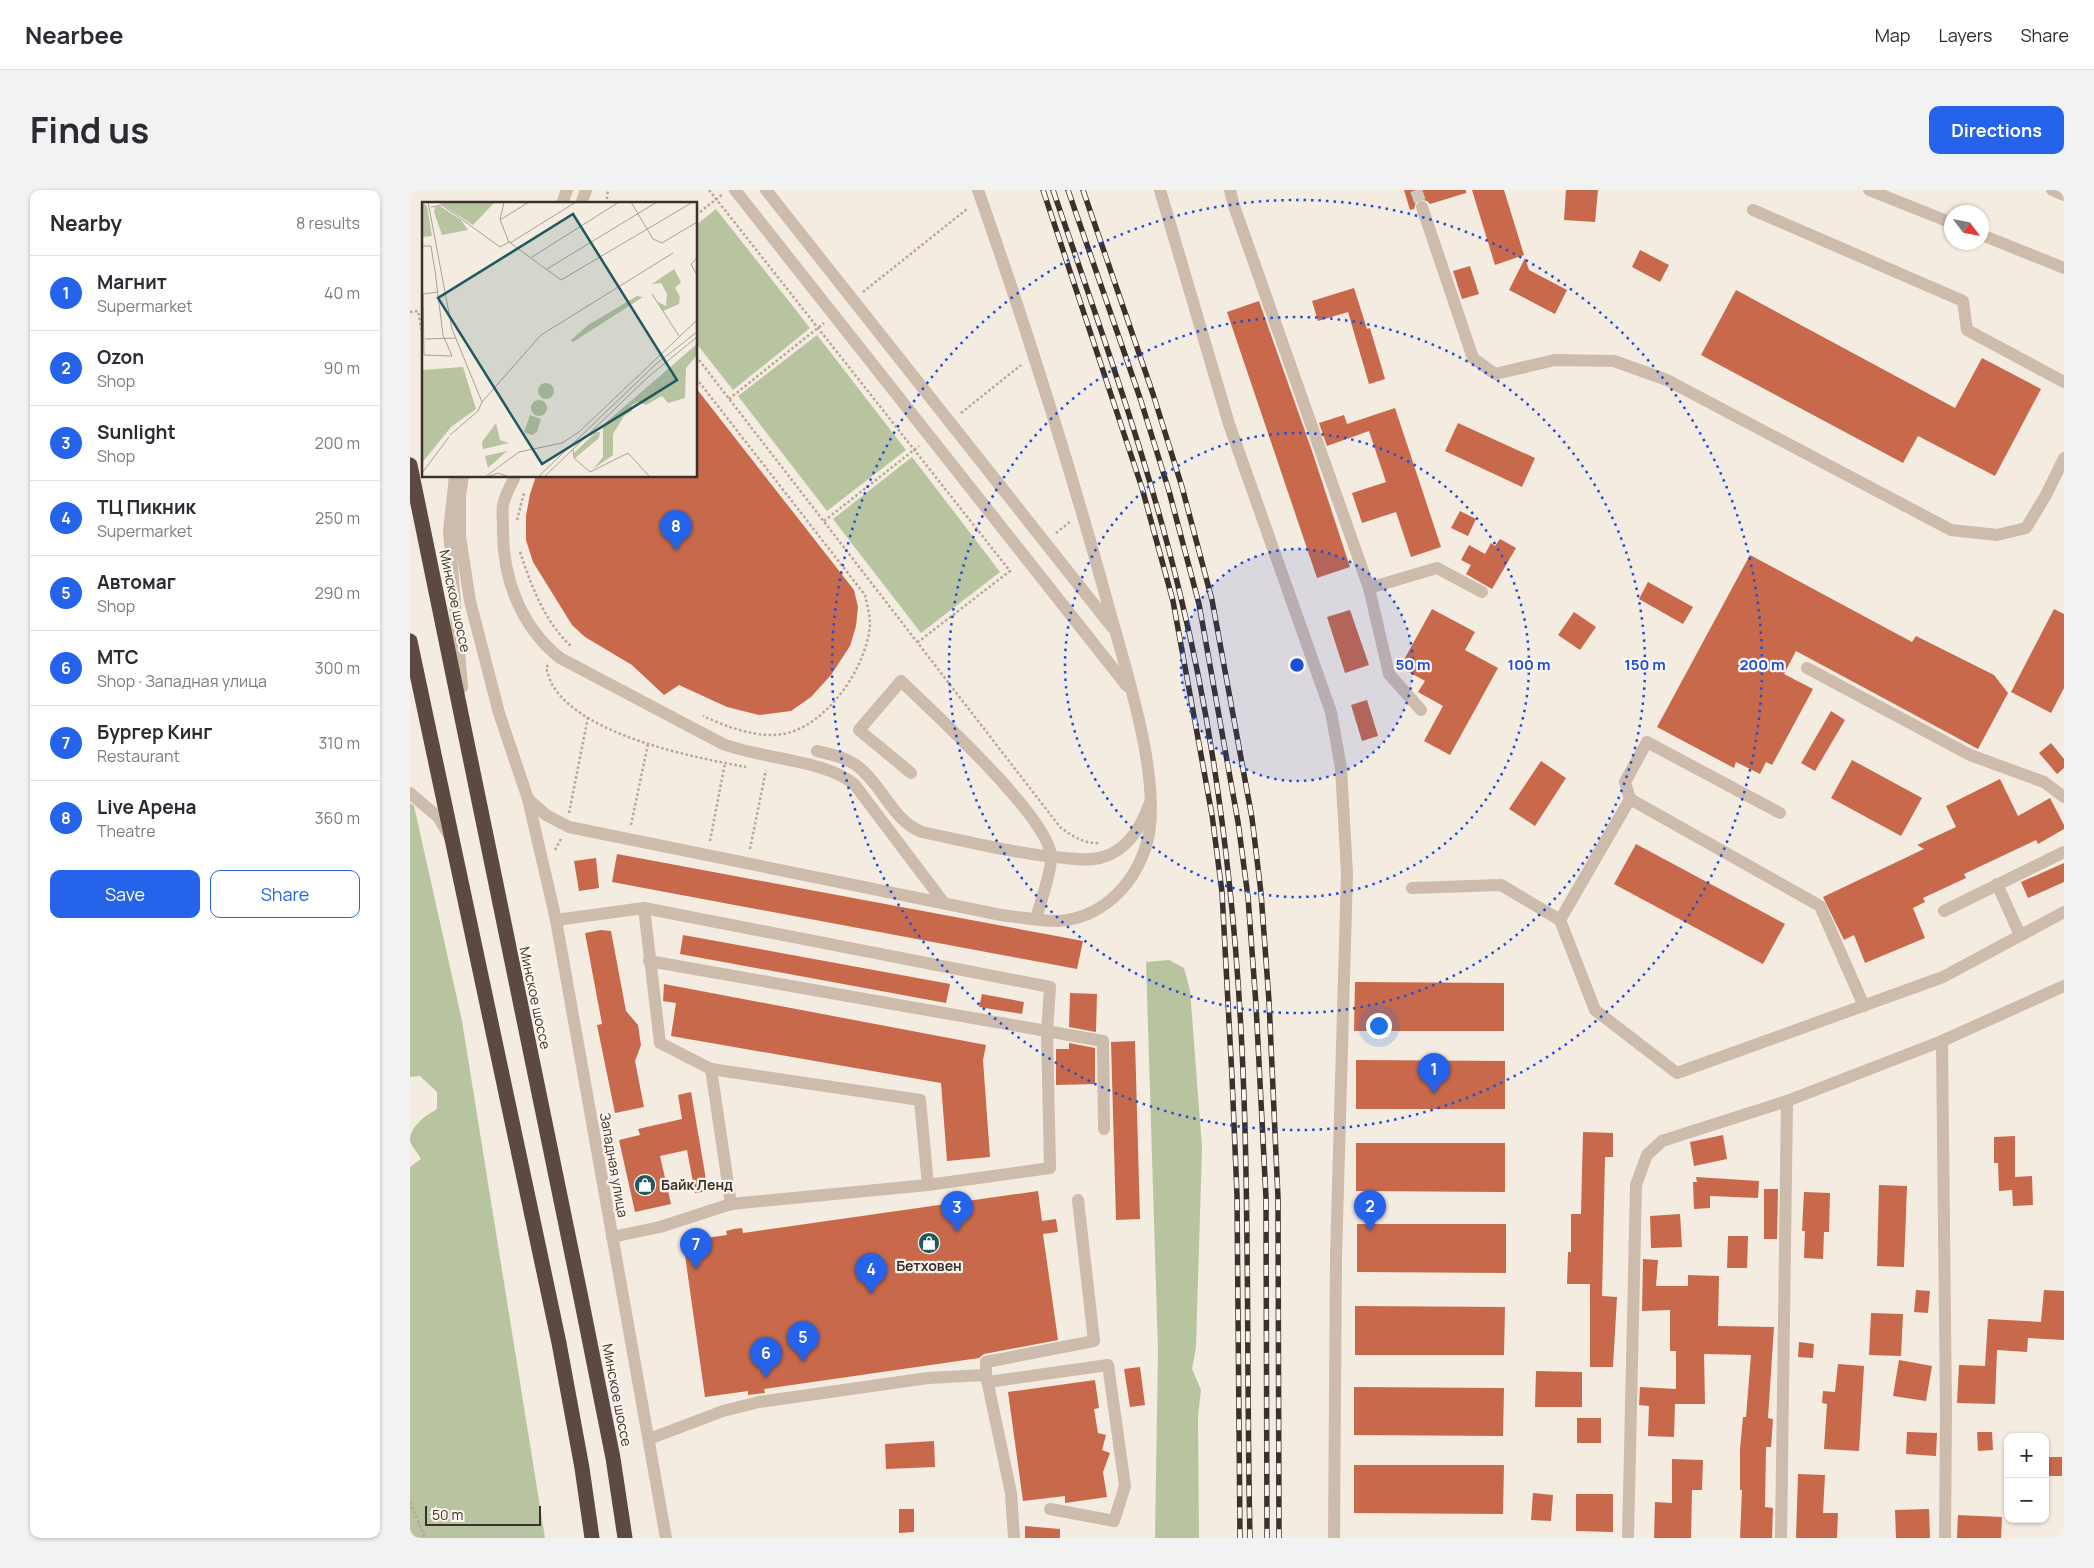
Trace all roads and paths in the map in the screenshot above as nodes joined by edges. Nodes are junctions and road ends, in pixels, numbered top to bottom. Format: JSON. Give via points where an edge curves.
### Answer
{"nodes":[{"id":1,"x":567,"y":190,"type":"edge"},
{"id":2,"x":709,"y":190,"type":"edge"},
{"id":3,"x":735,"y":190,"type":"edge"},
{"id":4,"x":766,"y":190,"type":"edge"},
{"id":5,"x":978,"y":190,"type":"edge"},
{"id":6,"x":1160,"y":190,"type":"edge"},
{"id":7,"x":1230,"y":190,"type":"edge"},
{"id":8,"x":1869,"y":190,"type":"edge"},
{"id":9,"x":2052,"y":190,"type":"edge"},
{"id":10,"x":721,"y":196,"type":"dead end"},
{"id":11,"x":2064,"y":196,"type":"edge"},
{"id":12,"x":716,"y":199,"type":"junction"},
{"id":13,"x":563,"y":202,"type":"edge"},
{"id":14,"x":1422,"y":207,"type":"tunnel mouth"},
{"id":15,"x":967,"y":209,"type":"dead end"},
{"id":16,"x":1752,"y":210,"type":"dead end"},
{"id":17,"x":698,"y":213,"type":"edge"},
{"id":18,"x":1944,"y":220,"type":"edge"},
{"id":19,"x":1989,"y":238,"type":"edge"},
{"id":20,"x":2064,"y":268,"type":"edge"},
{"id":21,"x":853,"y":300,"type":"junction"},
{"id":22,"x":410,"y":312,"type":"edge"},
{"id":23,"x":834,"y":315,"type":"junction"},
{"id":24,"x":818,"y":328,"type":"junction"},
{"id":25,"x":422,"y":332,"type":"edge"},
{"id":26,"x":698,"y":359,"type":"edge"},
{"id":27,"x":1021,"y":365,"type":"dead end"},
{"id":28,"x":698,"y":381,"type":"edge"},
{"id":29,"x":2064,"y":382,"type":"edge"},
{"id":30,"x":729,"y":399,"type":"junction"},
{"id":31,"x":950,"y":422,"type":"junction"},
{"id":32,"x":930,"y":437,"type":"junction"},
{"id":33,"x":914,"y":450,"type":"junction"},
{"id":34,"x":2064,"y":458,"type":"edge"},
{"id":35,"x":410,"y":465,"type":"edge"},
{"id":36,"x":455,"y":478,"type":"edge"},
{"id":37,"x":463,"y":478,"type":"edge"},
{"id":38,"x":505,"y":478,"type":"edge"},
{"id":39,"x":514,"y":478,"type":"edge"},
{"id":40,"x":524,"y":490,"type":"dead end"},
{"id":41,"x":503,"y":505,"type":"junction"},
{"id":42,"x":824,"y":521,"type":"junction"},
{"id":43,"x":516,"y":527,"type":"dead end"},
{"id":44,"x":519,"y":551,"type":"dead end"},
{"id":45,"x":1369,"y":588,"type":"junction"},
{"id":46,"x":1482,"y":592,"type":"dead end"},
{"id":47,"x":1115,"y":632,"type":"junction"},
{"id":48,"x":410,"y":641,"type":"edge"},
{"id":49,"x":918,"y":642,"type":"junction"},
{"id":50,"x":577,"y":652,"type":"dead end"},
{"id":51,"x":1807,"y":668,"type":"dead end"},
{"id":52,"x":548,"y":673,"type":"dead end"},
{"id":53,"x":1130,"y":690,"type":"junction"},
{"id":54,"x":1421,"y":710,"type":"dead end"},
{"id":55,"x":697,"y":713,"type":"dead end"},
{"id":56,"x":588,"y":717,"type":"junction"},
{"id":57,"x":466,"y":732,"type":"junction"},
{"id":58,"x":648,"y":744,"type":"junction"},
{"id":59,"x":817,"y":751,"type":"dead end"},
{"id":60,"x":725,"y":763,"type":"junction"},
{"id":61,"x":750,"y":767,"type":"dead end"},
{"id":62,"x":758,"y":769,"type":"dead end"},
{"id":63,"x":766,"y":770,"type":"junction"},
{"id":64,"x":775,"y":772,"type":"dead end"},
{"id":65,"x":911,"y":774,"type":"dead end"},
{"id":66,"x":410,"y":793,"type":"edge"},
{"id":67,"x":1151,"y":798,"type":"junction"},
{"id":68,"x":2064,"y":798,"type":"edge"},
{"id":69,"x":528,"y":799,"type":"junction"},
{"id":70,"x":1630,"y":799,"type":"junction"},
{"id":71,"x":1780,"y":813,"type":"dead end"},
{"id":72,"x":566,"y":825,"type":"junction"},
{"id":73,"x":631,"y":825,"type":"dead end"},
{"id":74,"x":710,"y":841,"type":"dead end"},
{"id":75,"x":453,"y":842,"type":"junction"},
{"id":76,"x":1102,"y":842,"type":"dead end"},
{"id":77,"x":750,"y":849,"type":"dead end"},
{"id":78,"x":554,"y":852,"type":"dead end"},
{"id":79,"x":2064,"y":852,"type":"edge"},
{"id":80,"x":1052,"y":857,"type":"junction"},
{"id":81,"x":1997,"y":884,"type":"junction"},
{"id":82,"x":1412,"y":888,"type":"dead end"},
{"id":83,"x":944,"y":903,"type":"junction"},
{"id":84,"x":644,"y":908,"type":"junction"},
{"id":85,"x":1944,"y":911,"type":"dead end"},
{"id":86,"x":2064,"y":912,"type":"edge"},
{"id":87,"x":1036,"y":918,"type":"junction"},
{"id":88,"x":556,"y":920,"type":"junction"},
{"id":89,"x":1560,"y":920,"type":"junction"},
{"id":90,"x":2020,"y":935,"type":"junction"},
{"id":91,"x":649,"y":961,"type":"junction"},
{"id":92,"x":2064,"y":986,"type":"edge"},
{"id":93,"x":1864,"y":1006,"type":"junction"},
{"id":94,"x":1047,"y":1032,"type":"junction"},
{"id":95,"x":1942,"y":1041,"type":"junction"},
{"id":96,"x":711,"y":1069,"type":"junction"},
{"id":97,"x":1787,"y":1101,"type":"junction"},
{"id":98,"x":1104,"y":1129,"type":"dead end"},
{"id":99,"x":928,"y":1185,"type":"junction"},
{"id":100,"x":1078,"y":1200,"type":"dead end"},
{"id":101,"x":730,"y":1204,"type":"junction"},
{"id":102,"x":612,"y":1237,"type":"junction"},
{"id":103,"x":987,"y":1378,"type":"junction"},
{"id":104,"x":649,"y":1439,"type":"junction"},
{"id":105,"x":410,"y":1502,"type":"edge"},
{"id":106,"x":1050,"y":1509,"type":"dead end"},
{"id":107,"x":425,"y":1538,"type":"edge"},
{"id":108,"x":592,"y":1538,"type":"edge"},
{"id":109,"x":625,"y":1538,"type":"edge"},
{"id":110,"x":666,"y":1538,"type":"edge"},
{"id":111,"x":1014,"y":1538,"type":"edge"},
{"id":112,"x":1334,"y":1538,"type":"edge"},
{"id":113,"x":1628,"y":1538,"type":"edge"},
{"id":114,"x":1781,"y":1538,"type":"edge"},
{"id":115,"x":1944,"y":1538,"type":"edge"}],
"edges":[{"from":1,"to":13,"type":"street"},
{"from":2,"to":12,"type":"path"},
{"from":3,"to":23,"type":"street"},
{"from":4,"to":21,"type":"street"},
{"from":5,"to":47,"type":"street","via":[[1028,331]]},
{"from":6,"to":112,"type":"street","via":[[1229,424],[1331,712],[1341,768],[1347,873],[1336,1256]]},
{"from":7,"to":45,"type":"street"},
{"from":8,"to":18,"type":"street"},
{"from":9,"to":11,"type":"street"},
{"from":10,"to":12,"type":"path"},
{"from":12,"to":17,"type":"path"},
{"from":12,"to":24,"type":"path"},
{"from":14,"to":34,"type":"street","via":[[1473,358],[1495,374],[1555,360],[1614,361],[1667,380],[1951,530],[1997,535],[2026,528]]},
{"from":15,"to":21,"type":"path"},
{"from":16,"to":29,"type":"street","via":[[1964,301],[1967,330]]},
{"from":19,"to":20,"type":"street"},
{"from":21,"to":31,"type":"street"},
{"from":22,"to":25,"type":"path","via":[[418,311]]},
{"from":23,"to":24,"type":"path"},
{"from":23,"to":32,"type":"street"},
{"from":24,"to":30,"type":"path"},
{"from":24,"to":33,"type":"path"},
{"from":26,"to":30,"type":"path"},
{"from":27,"to":31,"type":"path"},
{"from":28,"to":55,"type":"path","via":[[865,595],[870,624],[866,646],[840,696],[808,725],[787,733],[766,734],[742,730]]},
{"from":30,"to":42,"type":"path"},
{"from":31,"to":47,"type":"street"},
{"from":32,"to":33,"type":"path"},
{"from":32,"to":53,"type":"street"},
{"from":33,"to":42,"type":"path"},
{"from":33,"to":49,"type":"path","via":[[1010,571]]},
{"from":35,"to":57,"type":"highway","name":"Минское шоссе"},
{"from":36,"to":57,"type":"street","via":[[449,531]]},
{"from":37,"to":69,"type":"street","name":"Западная улица","via":[[460,537],[470,601],[499,713]]},
{"from":38,"to":41,"type":"street"},
{"from":39,"to":41,"type":"street"},
{"from":40,"to":43,"type":"path"},
{"from":41,"to":83,"type":"street","via":[[502,539],[506,571],[517,603],[544,645],[560,658],[723,744],[746,753],[846,776]]},
{"from":42,"to":49,"type":"path"},
{"from":44,"to":50,"type":"path","via":[[550,622]]},
{"from":45,"to":46,"type":"street","via":[[1436,568]]},
{"from":45,"to":54,"type":"street","via":[[1389,674]]},
{"from":47,"to":53,"type":"street"},
{"from":48,"to":75,"type":"highway"},
{"from":49,"to":76,"type":"path","via":[[1060,827],[1084,841]]},
{"from":51,"to":68,"type":"street","via":[[1970,755],[2044,782]]},
{"from":52,"to":56,"type":"path","via":[[553,686],[568,703]]},
{"from":53,"to":67,"type":"street","via":[[1145,750]]},
{"from":56,"to":58,"type":"path"},
{"from":56,"to":72,"type":"path"},
{"from":57,"to":109,"type":"highway","name":"Минское шоссе","via":[[589,1335]]},
{"from":58,"to":60,"type":"path"},
{"from":58,"to":73,"type":"path"},
{"from":59,"to":80,"type":"street","via":[[842,757],[862,770],[912,828]]},
{"from":60,"to":61,"type":"path"},
{"from":60,"to":74,"type":"path"},
{"from":62,"to":63,"type":"path"},
{"from":63,"to":64,"type":"path"},
{"from":63,"to":77,"type":"path"},
{"from":65,"to":80,"type":"street","via":[[859,730],[901,681],[1010,790],[1043,833]]},
{"from":66,"to":75,"type":"street","via":[[438,817]]},
{"from":67,"to":80,"type":"street","via":[[1139,828],[1119,849],[1093,859]]},
{"from":67,"to":87,"type":"street","via":[[1152,821],[1145,848],[1120,892],[1098,910],[1080,917],[1057,921]]},
{"from":69,"to":72,"type":"street","via":[[546,815]]},
{"from":69,"to":88,"type":"street","name":"Западная улица"},
{"from":70,"to":71,"type":"street","via":[[1625,782],[1647,742]]},
{"from":70,"to":89,"type":"street"},
{"from":70,"to":93,"type":"street","via":[[1820,906]]},
{"from":72,"to":78,"type":"path"},
{"from":72,"to":83,"type":"street"},
{"from":75,"to":108,"type":"highway","via":[[559,1343]]},
{"from":79,"to":81,"type":"street"},
{"from":80,"to":87,"type":"street"},
{"from":81,"to":85,"type":"street"},
{"from":81,"to":90,"type":"street"},
{"from":82,"to":89,"type":"street","via":[[1501,885]]},
{"from":83,"to":87,"type":"street","via":[[1001,915]]},
{"from":84,"to":88,"type":"street"},
{"from":84,"to":91,"type":"street"},
{"from":84,"to":94,"type":"street","via":[[1050,987]]},
{"from":86,"to":90,"type":"street"},
{"from":88,"to":102,"type":"street","name":"Западная улица"},
{"from":89,"to":93,"type":"street","via":[[1594,1010],[1677,1073]]},
{"from":90,"to":93,"type":"street","via":[[1943,977]]},
{"from":91,"to":94,"type":"street"},
{"from":91,"to":96,"type":"street","via":[[660,1044]]},
{"from":92,"to":95,"type":"street"},
{"from":94,"to":98,"type":"street","via":[[1102,1040]]},
{"from":94,"to":99,"type":"street","via":[[1050,1168]]},
{"from":95,"to":97,"type":"street"},
{"from":95,"to":115,"type":"street","via":[[1946,1413]]},
{"from":96,"to":99,"type":"street","via":[[920,1100]]},
{"from":96,"to":101,"type":"street"},
{"from":97,"to":113,"type":"street","via":[[1662,1141],[1647,1155],[1636,1185]]},
{"from":97,"to":114,"type":"street"},
{"from":99,"to":101,"type":"street"},
{"from":100,"to":103,"type":"street","via":[[1094,1341],[986,1362]]},
{"from":101,"to":102,"type":"street"},
{"from":102,"to":104,"type":"street","name":"Западная улица"},
{"from":103,"to":104,"type":"street","via":[[928,1378],[759,1402],[723,1411]]},
{"from":103,"to":106,"type":"street","via":[[1108,1365],[1125,1486],[1114,1521]]},
{"from":103,"to":111,"type":"street","via":[[1011,1493]]},
{"from":104,"to":110,"type":"street","name":"Западная улица"},
{"from":105,"to":107,"type":"path"}]}
